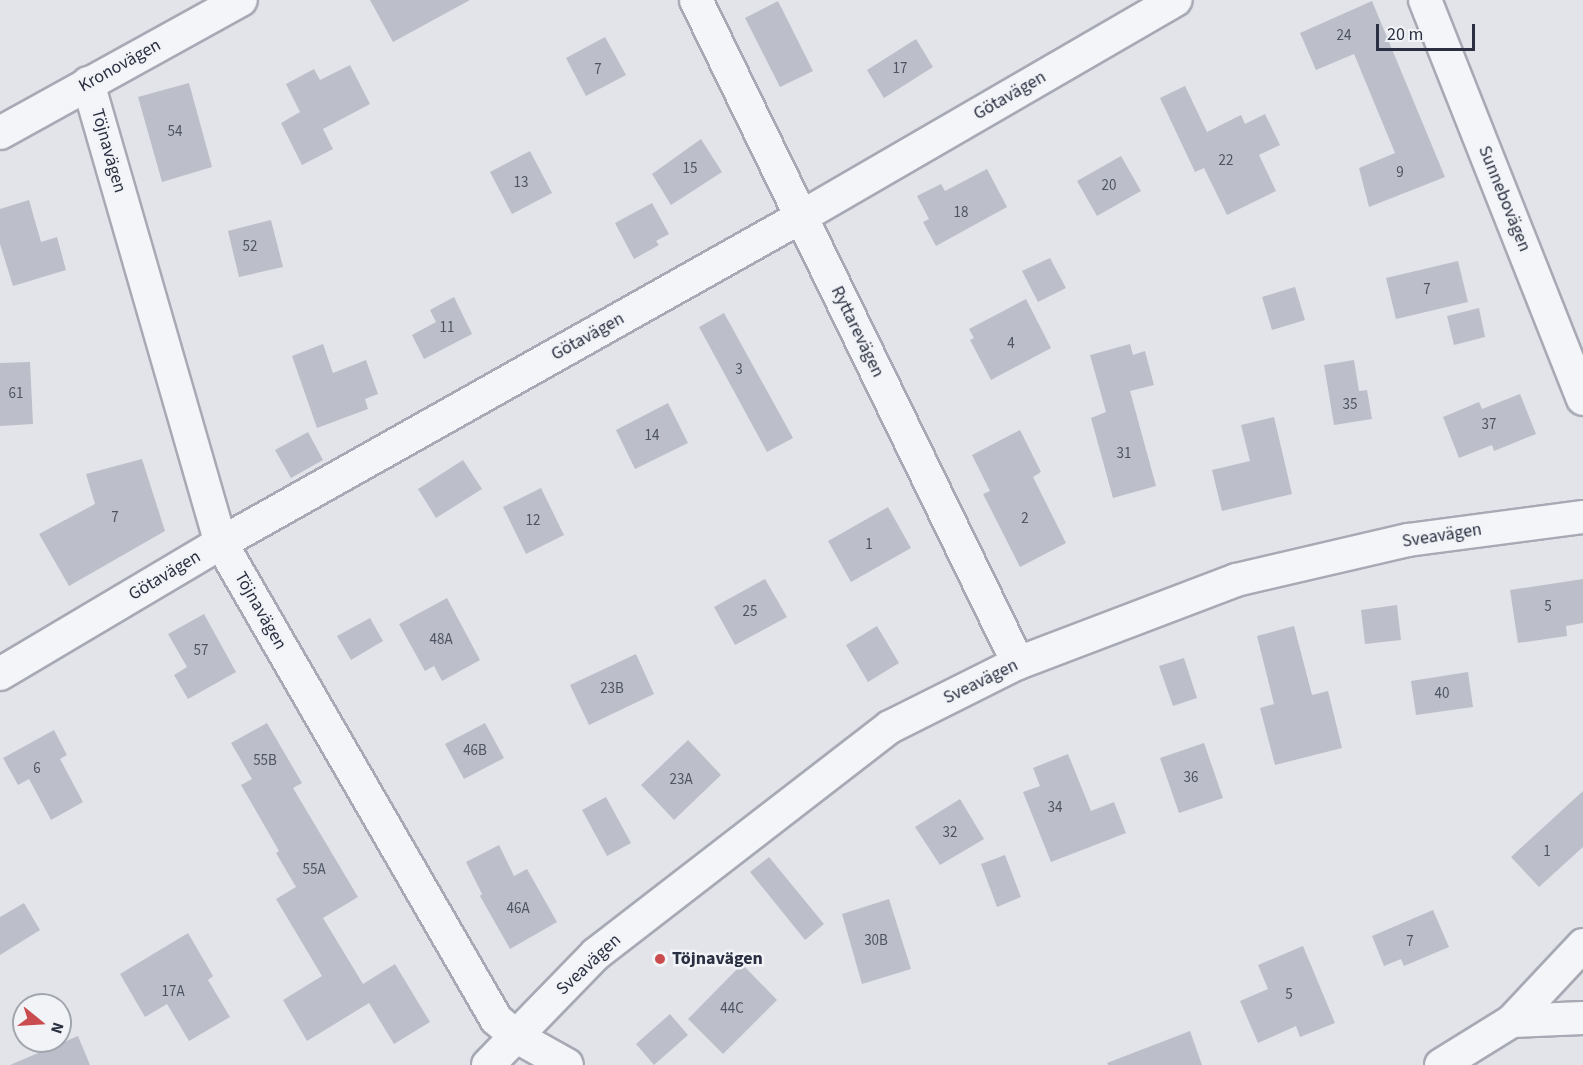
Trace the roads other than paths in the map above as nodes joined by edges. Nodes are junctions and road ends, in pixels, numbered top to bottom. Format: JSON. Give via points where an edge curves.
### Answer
{"nodes":[{"id":1,"x":241,"y":0,"type":"edge"},
{"id":2,"x":696,"y":0,"type":"edge"},
{"id":3,"x":1176,"y":0,"type":"edge"},
{"id":4,"x":1425,"y":0,"type":"edge"},
{"id":5,"x":88,"y":83,"type":"junction"},
{"id":6,"x":0,"y":133,"type":"edge"},
{"id":7,"x":801,"y":217,"type":"junction"},
{"id":8,"x":1583,"y":399,"type":"edge"},
{"id":9,"x":1583,"y":517,"type":"edge"},
{"id":10,"x":221,"y":543,"type":"junction"},
{"id":11,"x":1018,"y":663,"type":"junction"},
{"id":12,"x":0,"y":674,"type":"edge"},
{"id":13,"x":1583,"y":945,"type":"edge"},
{"id":14,"x":1583,"y":1018,"type":"edge"},
{"id":15,"x":1512,"y":1021,"type":"junction"},
{"id":16,"x":517,"y":1037,"type":"junction"},
{"id":17,"x":488,"y":1065,"type":"edge"},
{"id":18,"x":567,"y":1065,"type":"edge"},
{"id":19,"x":1441,"y":1065,"type":"edge"}],
"edges":[{"from":1,"to":5,"type":"street","name":"Kronovägen"},
{"from":2,"to":7,"type":"street","name":"Ryttarevägen"},
{"from":3,"to":7,"type":"street","name":"Götavägen"},
{"from":4,"to":8,"type":"street","name":"Sunnebovägen"},
{"from":5,"to":6,"type":"street","name":"Kronovägen"},
{"from":5,"to":10,"type":"street","name":"Töjnavägen"},
{"from":7,"to":10,"type":"street","name":"Götavägen"},
{"from":7,"to":11,"type":"street","name":"Ryttarevägen"},
{"from":9,"to":11,"type":"street","name":"Sveavägen","via":[[1408,540],[1236,580]]},
{"from":10,"to":12,"type":"street","name":"Götavägen"},
{"from":10,"to":16,"type":"street","name":"Töjnavägen","via":[[496,1020]]},
{"from":11,"to":16,"type":"street","name":"Sveavägen","via":[[890,727],[596,954]]},
{"from":13,"to":15,"type":"street"},
{"from":14,"to":15,"type":"street"},
{"from":15,"to":19,"type":"street"},
{"from":16,"to":17,"type":"street","name":"Sveavägen"},
{"from":16,"to":18,"type":"street","name":"Töjnavägen"}]}
